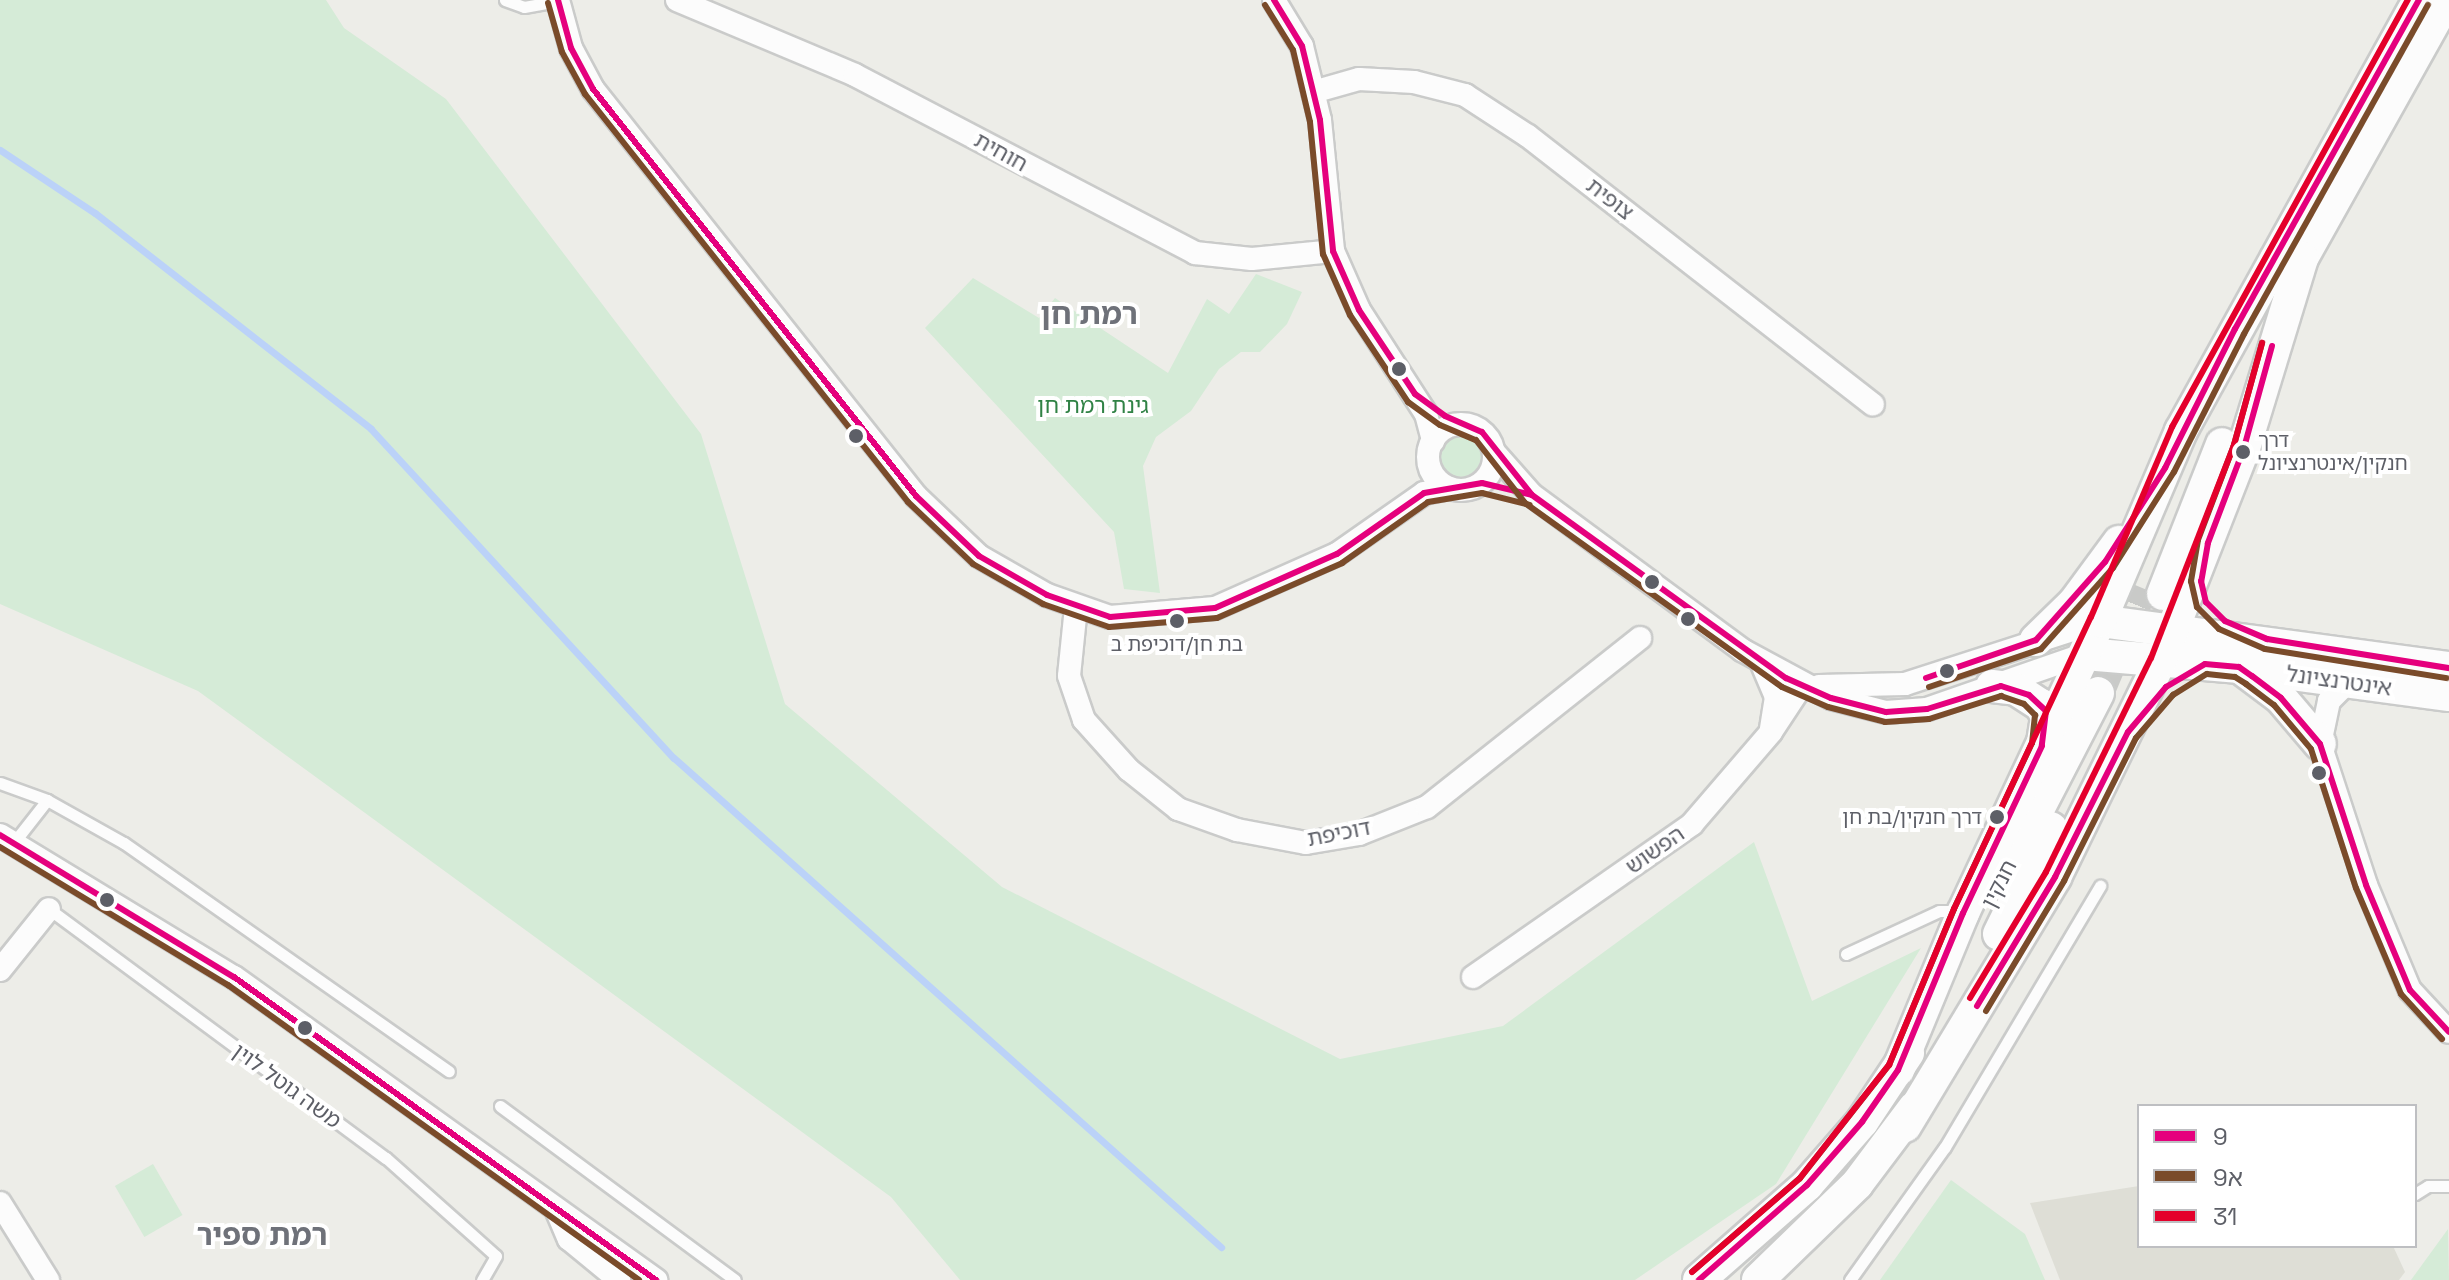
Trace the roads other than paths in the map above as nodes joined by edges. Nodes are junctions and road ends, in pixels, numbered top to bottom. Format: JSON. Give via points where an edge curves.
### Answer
{"nodes":[{"id":1,"x":505,"y":0,"type":"edge"},
{"id":2,"x":677,"y":0,"type":"edge"},
{"id":3,"x":1274,"y":0,"type":"edge"},
{"id":4,"x":2419,"y":0,"type":"edge"},
{"id":5,"x":2446,"y":0,"type":"edge"},
{"id":6,"x":558,"y":1,"type":"edge"},
{"id":7,"x":1313,"y":92,"type":"junction"},
{"id":8,"x":1333,"y":251,"type":"junction"},
{"id":9,"x":2288,"y":260,"type":"junction"},
{"id":10,"x":1415,"y":394,"type":"junction"},
{"id":11,"x":1873,"y":405,"type":"dead end"},
{"id":12,"x":1462,"y":424,"type":"junction"},
{"id":13,"x":1431,"y":452,"type":"junction"},
{"id":14,"x":1494,"y":452,"type":"junction"},
{"id":15,"x":2165,"y":468,"type":"junction"},
{"id":16,"x":1482,"y":483,"type":"junction"},
{"id":17,"x":1450,"y":488,"type":"junction"},
{"id":18,"x":1532,"y":495,"type":"junction"},
{"id":19,"x":1415,"y":498,"type":"junction"},
{"id":20,"x":2208,"y":543,"type":"junction"},
{"id":21,"x":2152,"y":591,"type":"tunnel mouth"},
{"id":22,"x":1076,"y":607,"type":"junction"},
{"id":23,"x":2100,"y":621,"type":"junction"},
{"id":24,"x":2174,"y":629,"type":"junction"},
{"id":25,"x":1640,"y":638,"type":"dead end"},
{"id":26,"x":2267,"y":639,"type":"junction"},
{"id":27,"x":2036,"y":640,"type":"junction"},
{"id":28,"x":2085,"y":654,"type":"junction"},
{"id":29,"x":2160,"y":662,"type":"junction"},
{"id":30,"x":1762,"y":663,"type":"junction"},
{"id":31,"x":2205,"y":664,"type":"junction"},
{"id":32,"x":2239,"y":667,"type":"junction"},
{"id":33,"x":2440,"y":671,"type":"edge"},
{"id":34,"x":2345,"y":682,"type":"junction"},
{"id":35,"x":1802,"y":685,"type":"junction"},
{"id":36,"x":1992,"y":686,"type":"junction"},
{"id":37,"x":1771,"y":732,"type":"junction"},
{"id":38,"x":2128,"y":732,"type":"junction"},
{"id":39,"x":2320,"y":744,"type":"junction"},
{"id":40,"x":2042,"y":746,"type":"junction"},
{"id":41,"x":0,"y":783,"type":"edge"},
{"id":42,"x":47,"y":800,"type":"junction"},
{"id":43,"x":8,"y":838,"type":"edge"},
{"id":44,"x":2100,"y":886,"type":"dead end"},
{"id":45,"x":49,"y":909,"type":"joint"},
{"id":46,"x":1963,"y":913,"type":"junction"},
{"id":47,"x":1846,"y":954,"type":"dead end"},
{"id":48,"x":0,"y":970,"type":"edge"},
{"id":49,"x":1473,"y":977,"type":"dead end"},
{"id":50,"x":2449,"y":1032,"type":"edge"},
{"id":51,"x":1898,"y":1070,"type":"junction"},
{"id":52,"x":449,"y":1071,"type":"dead end"},
{"id":53,"x":500,"y":1106,"type":"dead end"},
{"id":54,"x":1905,"y":1126,"type":"junction"},
{"id":55,"x":2449,"y":1186,"type":"edge"},
{"id":56,"x":2417,"y":1193,"type":"edge"},
{"id":57,"x":0,"y":1203,"type":"edge"},
{"id":58,"x":555,"y":1208,"type":"junction"},
{"id":59,"x":727,"y":1277,"type":"edge"},
{"id":60,"x":48,"y":1280,"type":"edge"},
{"id":61,"x":482,"y":1280,"type":"edge"},
{"id":62,"x":619,"y":1280,"type":"edge"},
{"id":63,"x":656,"y":1280,"type":"edge"},
{"id":64,"x":1699,"y":1280,"type":"edge"},
{"id":65,"x":1758,"y":1280,"type":"edge"},
{"id":66,"x":1850,"y":1280,"type":"edge"}],
"edges":[{"from":1,"to":6,"type":"lane","via":[[524,7]]},
{"from":2,"to":8,"type":"street","name":"חוחית","via":[[855,75],[1195,253],[1252,259]]},
{"from":3,"to":7,"type":"street","via":[[1302,46]]},
{"from":4,"to":9,"type":"main road"},
{"from":5,"to":9,"type":"main road"},
{"from":6,"to":22,"type":"street","via":[[571,48],[593,89],[916,496],[979,556]]},
{"from":7,"to":8,"type":"street"},
{"from":7,"to":11,"type":"street","name":"צופית","via":[[1359,79],[1414,82],[1465,95],[1528,136]]},
{"from":8,"to":10,"type":"street","via":[[1359,310]]},
{"from":9,"to":15,"type":"main road"},
{"from":9,"to":20,"type":"main road","via":[[2244,448]]},
{"from":9,"to":21,"type":"main road"},
{"from":10,"to":12,"type":"street"},
{"from":10,"to":13,"type":"street"},
{"from":12,"to":13,"type":"street"},
{"from":12,"to":14,"type":"street","via":[[1482,432]]},
{"from":13,"to":17,"type":"street","via":[[1433,474]]},
{"from":13,"to":19,"type":"street"},
{"from":14,"to":16,"type":"street"},
{"from":14,"to":18,"type":"street"},
{"from":15,"to":23,"type":"main road"},
{"from":15,"to":27,"type":"main road","via":[[2105,562]]},
{"from":16,"to":17,"type":"street"},
{"from":16,"to":18,"type":"street"},
{"from":17,"to":19,"type":"street"},
{"from":18,"to":30,"type":"street"},
{"from":19,"to":22,"type":"street","via":[[1337,554],[1215,608],[1110,617]]},
{"from":20,"to":24,"type":"main road"},
{"from":20,"to":26,"type":"main road","via":[[2201,581],[2206,602],[2225,621]]},
{"from":22,"to":25,"type":"street","name":"דוכיפת","via":[[1069,676],[1084,720],[1129,770],[1178,809],[1237,830],[1306,843],[1359,834],[1427,807]]},
{"from":23,"to":24,"type":"main road","name":"אינטרנציונל"},
{"from":23,"to":27,"type":"street"},
{"from":23,"to":28,"type":"main road"},
{"from":24,"to":26,"type":"main road","name":"אינטרנציונל"},
{"from":24,"to":29,"type":"main road"},
{"from":26,"to":33,"type":"main road","name":"אינטרנציונל"},
{"from":27,"to":35,"type":"street","via":[[1905,684]]},
{"from":28,"to":29,"type":"main road","name":"אינטרנציונל"},
{"from":28,"to":36,"type":"street"},
{"from":28,"to":40,"type":"main road"},
{"from":29,"to":31,"type":"main road","name":"אינטרנציונל"},
{"from":29,"to":38,"type":"main road"},
{"from":30,"to":35,"type":"street"},
{"from":30,"to":37,"type":"street","via":[[1776,697]]},
{"from":31,"to":32,"type":"main road","name":"אינטרנציונל"},
{"from":31,"to":38,"type":"main road","via":[[2166,687]]},
{"from":32,"to":34,"type":"main road","name":"אינטרנציונל"},
{"from":32,"to":39,"type":"main road","via":[[2281,698]]},
{"from":33,"to":34,"type":"main road","name":"אינטרנציונל"},
{"from":33,"to":34,"type":"street","via":[[2366,671]]},
{"from":34,"to":39,"type":"street","via":[[2325,712]]},
{"from":35,"to":36,"type":"street","via":[[1886,712],[1927,709]]},
{"from":35,"to":37,"type":"street","name":"הפשוש"},
{"from":36,"to":40,"type":"main road","via":[[2016,689],[2041,705],[2047,717]]},
{"from":37,"to":49,"type":"street","name":"הפשוש","via":[[1692,824]]},
{"from":38,"to":54,"type":"main road","via":[[2055,877]]},
{"from":39,"to":50,"type":"street","via":[[2366,885],[2410,990]]},
{"from":40,"to":46,"type":"main road"},
{"from":41,"to":42,"type":"lane"},
{"from":42,"to":43,"type":"lane"},
{"from":42,"to":52,"type":"lane","via":[[124,843]]},
{"from":43,"to":58,"type":"street","via":[[234,977]]},
{"from":44,"to":66,"type":"lane","via":[[1945,1147]]},
{"from":45,"to":48,"type":"street"},
{"from":45,"to":61,"type":"lane","name":"משה גוטל לוין","via":[[386,1158],[496,1256]]},
{"from":46,"to":47,"type":"lane","via":[[1953,908],[1939,911]]},
{"from":46,"to":51,"type":"main road"},
{"from":51,"to":54,"type":"main road","name":"חנקין","via":[[2107,695]]},
{"from":51,"to":64,"type":"main road","name":"חנקין","via":[[1862,1122],[1807,1185]]},
{"from":53,"to":59,"type":"lane"},
{"from":54,"to":65,"type":"main road","name":"חנקין","via":[[1820,1224]]},
{"from":55,"to":56,"type":"lane","via":[[2428,1186]]},
{"from":57,"to":60,"type":"street"},
{"from":58,"to":62,"type":"street","via":[[569,1239]]},
{"from":58,"to":63,"type":"street"}]}
